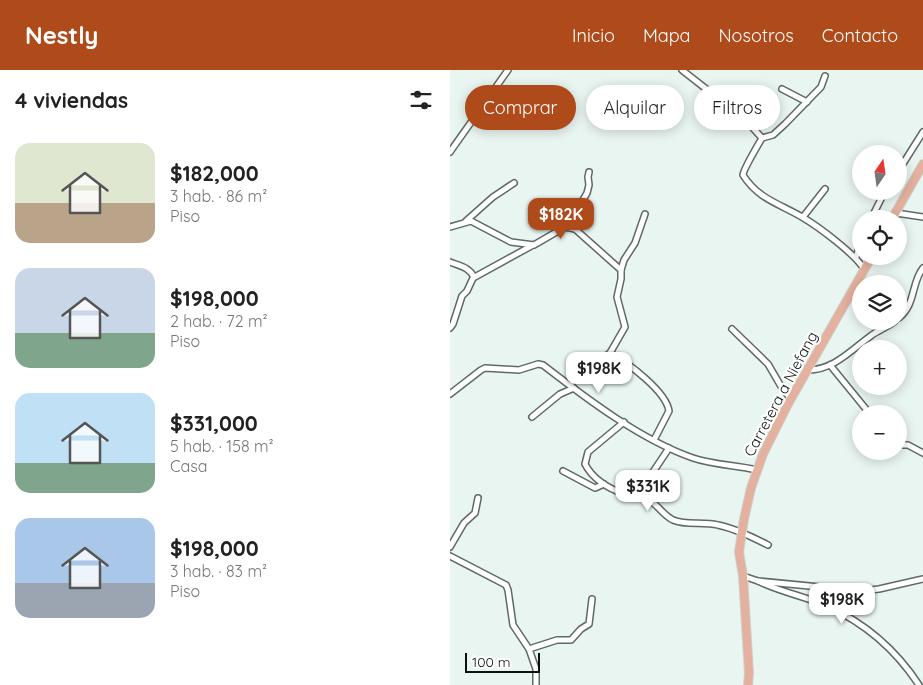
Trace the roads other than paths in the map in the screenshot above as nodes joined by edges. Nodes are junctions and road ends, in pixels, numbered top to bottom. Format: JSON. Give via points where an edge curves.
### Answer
{"nodes":[{"id":1,"x":508,"y":70,"type":"edge"},
{"id":2,"x":682,"y":70,"type":"edge"},
{"id":3,"x":825,"y":76,"type":"dead end"},
{"id":4,"x":782,"y":89,"type":"dead end"},
{"id":5,"x":807,"y":102,"type":"junction"},
{"id":6,"x":923,"y":132,"type":"edge"},
{"id":7,"x":762,"y":138,"type":"junction"},
{"id":8,"x":450,"y":152,"type":"edge"},
{"id":9,"x":908,"y":156,"type":"edge"},
{"id":10,"x":923,"y":164,"type":"edge"},
{"id":11,"x":589,"y":172,"type":"dead end"},
{"id":12,"x":514,"y":183,"type":"dead end"},
{"id":13,"x":825,"y":189,"type":"dead end"},
{"id":14,"x":897,"y":210,"type":"edge"},
{"id":15,"x":645,"y":214,"type":"dead end"},
{"id":16,"x":907,"y":216,"type":"edge"},
{"id":17,"x":803,"y":217,"type":"junction"},
{"id":18,"x":923,"y":217,"type":"edge"},
{"id":19,"x":466,"y":221,"type":"junction"},
{"id":20,"x":450,"y":227,"type":"edge"},
{"id":21,"x":575,"y":229,"type":"junction"},
{"id":22,"x":534,"y":245,"type":"junction"},
{"id":23,"x":852,"y":254,"type":"edge"},
{"id":24,"x":450,"y":262,"type":"edge"},
{"id":25,"x":861,"y":265,"type":"edge"},
{"id":26,"x":866,"y":265,"type":"edge"},
{"id":27,"x":923,"y":268,"type":"edge"},
{"id":28,"x":864,"y":269,"type":"junction"},
{"id":29,"x":621,"y":270,"type":"junction"},
{"id":30,"x":474,"y":277,"type":"junction"},
{"id":31,"x":907,"y":308,"type":"edge"},
{"id":32,"x":450,"y":328,"type":"edge"},
{"id":33,"x":732,"y":329,"type":"dead end"},
{"id":34,"x":880,"y":330,"type":"edge"},
{"id":35,"x":610,"y":353,"type":"junction"},
{"id":36,"x":830,"y":365,"type":"junction"},
{"id":37,"x":808,"y":370,"type":"junction"},
{"id":38,"x":571,"y":387,"type":"junction"},
{"id":39,"x":450,"y":394,"type":"edge"},
{"id":40,"x":791,"y":399,"type":"junction"},
{"id":41,"x":863,"y":405,"type":"edge"},
{"id":42,"x":532,"y":417,"type":"dead end"},
{"id":43,"x":624,"y":422,"type":"junction"},
{"id":44,"x":654,"y":440,"type":"junction"},
{"id":45,"x":907,"y":445,"type":"edge"},
{"id":46,"x":669,"y":448,"type":"junction"},
{"id":47,"x":923,"y":453,"type":"edge"},
{"id":48,"x":757,"y":470,"type":"junction"},
{"id":49,"x":564,"y":471,"type":"dead end"},
{"id":50,"x":604,"y":484,"type":"junction"},
{"id":51,"x":638,"y":496,"type":"junction"},
{"id":52,"x":478,"y":498,"type":"dead end"},
{"id":53,"x":742,"y":532,"type":"junction"},
{"id":54,"x":768,"y":545,"type":"dead end"},
{"id":55,"x":450,"y":547,"type":"edge"},
{"id":56,"x":450,"y":556,"type":"edge"},
{"id":57,"x":743,"y":576,"type":"junction"},
{"id":58,"x":923,"y":579,"type":"edge"},
{"id":59,"x":758,"y":581,"type":"junction"},
{"id":60,"x":592,"y":599,"type":"dead end"},
{"id":61,"x":529,"y":650,"type":"junction"},
{"id":62,"x":752,"y":684,"type":"edge"},
{"id":63,"x":536,"y":685,"type":"edge"},
{"id":64,"x":919,"y":685,"type":"edge"}],
"edges":[{"from":1,"to":8,"type":"street"},
{"from":2,"to":7,"type":"street"},
{"from":3,"to":5,"type":"street","via":[[821,87]]},
{"from":4,"to":5,"type":"street"},
{"from":5,"to":7,"type":"street","via":[[773,135]]},
{"from":6,"to":9,"type":"street"},
{"from":7,"to":17,"type":"street","via":[[743,175],[754,189],[771,201]]},
{"from":10,"to":14,"type":"main road"},
{"from":11,"to":21,"type":"street","via":[[590,185],[577,210]]},
{"from":12,"to":19,"type":"street"},
{"from":13,"to":17,"type":"street"},
{"from":15,"to":29,"type":"street","via":[[636,243]]},
{"from":16,"to":18,"type":"street"},
{"from":17,"to":23,"type":"street"},
{"from":19,"to":20,"type":"street"},
{"from":19,"to":22,"type":"street","via":[[511,242]]},
{"from":21,"to":22,"type":"street","via":[[565,227]]},
{"from":21,"to":29,"type":"street"},
{"from":22,"to":30,"type":"street"},
{"from":24,"to":30,"type":"street","via":[[470,270]]},
{"from":25,"to":28,"type":"street"},
{"from":26,"to":28,"type":"main road","name":"Carretera a Niefang"},
{"from":27,"to":31,"type":"street"},
{"from":28,"to":37,"type":"main road","name":"Carretera a Niefang"},
{"from":29,"to":35,"type":"street","via":[[617,297],[625,328]]},
{"from":30,"to":32,"type":"street","via":[[462,296]]},
{"from":33,"to":40,"type":"street","via":[[768,364]]},
{"from":34,"to":36,"type":"street"},
{"from":35,"to":38,"type":"street","via":[[580,373]]},
{"from":35,"to":44,"type":"street","via":[[628,364],[665,401],[669,411]]},
{"from":36,"to":37,"type":"street"},
{"from":36,"to":41,"type":"street"},
{"from":37,"to":40,"type":"main road","name":"Carretera a Niefang"},
{"from":38,"to":39,"type":"street","via":[[538,364],[519,370],[485,368]]},
{"from":38,"to":42,"type":"street"},
{"from":38,"to":43,"type":"street"},
{"from":40,"to":48,"type":"main road","name":"Carretera a Niefang"},
{"from":43,"to":44,"type":"street"},
{"from":43,"to":50,"type":"street","via":[[594,446],[585,458],[589,473]]},
{"from":44,"to":46,"type":"street"},
{"from":45,"to":47,"type":"street"},
{"from":46,"to":48,"type":"street","via":[[705,462]]},
{"from":46,"to":51,"type":"street"},
{"from":48,"to":53,"type":"main road","name":"Carretera a Niefang"},
{"from":49,"to":50,"type":"street","via":[[595,488]]},
{"from":50,"to":51,"type":"street"},
{"from":51,"to":53,"type":"street","via":[[651,501],[673,520],[719,525]]},
{"from":52,"to":55,"type":"street","via":[[475,513],[464,523]]},
{"from":53,"to":54,"type":"street"},
{"from":53,"to":57,"type":"main road","name":"Carretera a Niefang","via":[[739,552]]},
{"from":56,"to":61,"type":"street","via":[[506,585],[513,625]]},
{"from":57,"to":59,"type":"street"},
{"from":57,"to":62,"type":"main road","name":"Carretera a Niefang"},
{"from":58,"to":59,"type":"street","via":[[860,591]]},
{"from":59,"to":64,"type":"street","via":[[826,606],[857,622],[885,644]]},
{"from":60,"to":61,"type":"street","via":[[589,624],[571,640],[557,640]]},
{"from":61,"to":63,"type":"street","via":[[536,669]]}]}
